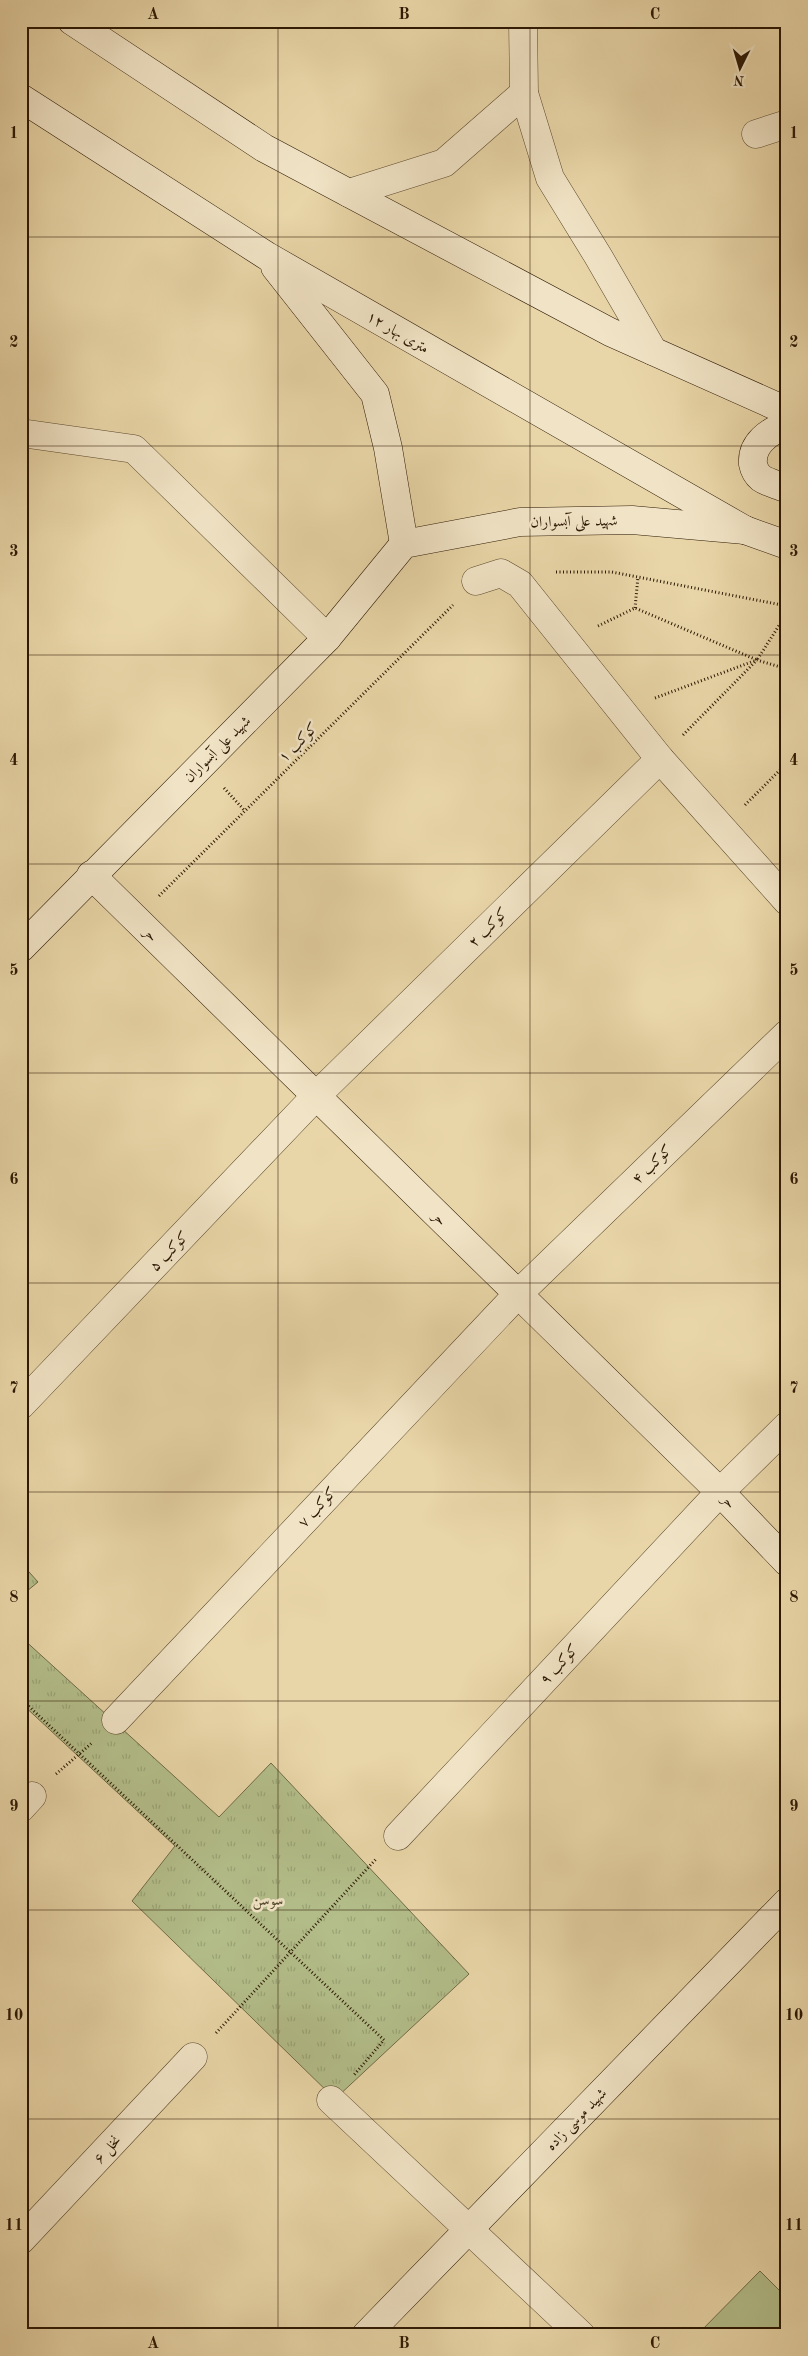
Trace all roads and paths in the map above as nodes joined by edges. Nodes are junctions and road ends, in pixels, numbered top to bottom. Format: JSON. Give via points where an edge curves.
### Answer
{"nodes":[{"id":1,"x":72,"y":21,"type":"edge"},
{"id":2,"x":523,"y":21,"type":"edge"},
{"id":3,"x":524,"y":94,"type":"junction"},
{"id":4,"x":21,"y":98,"type":"edge"},
{"id":5,"x":787,"y":124,"type":"edge"},
{"id":6,"x":756,"y":134,"type":"dead end"},
{"id":7,"x":349,"y":193,"type":"junction"},
{"id":8,"x":267,"y":256,"type":"junction"},
{"id":9,"x":653,"y":351,"type":"junction"},
{"id":10,"x":787,"y":411,"type":"edge"},
{"id":11,"x":787,"y":425,"type":"edge"},
{"id":12,"x":21,"y":433,"type":"edge"},
{"id":13,"x":787,"y":489,"type":"edge"},
{"id":14,"x":745,"y":530,"type":"junction"},
{"id":15,"x":404,"y":544,"type":"junction"},
{"id":16,"x":787,"y":545,"type":"edge"},
{"id":17,"x":489,"y":577,"type":"junction"},
{"id":18,"x":638,"y":577,"type":"junction"},
{"id":19,"x":787,"y":606,"type":"edge"},
{"id":20,"x":634,"y":608,"type":"junction"},
{"id":21,"x":787,"y":613,"type":"edge"},
{"id":22,"x":327,"y":638,"type":"junction"},
{"id":23,"x":566,"y":642,"type":"junction"},
{"id":24,"x":757,"y":660,"type":"junction"},
{"id":25,"x":787,"y":669,"type":"edge"},
{"id":26,"x":622,"y":710,"type":"junction"},
{"id":27,"x":660,"y":759,"type":"junction"},
{"id":28,"x":787,"y":763,"type":"edge"},
{"id":29,"x":722,"y":829,"type":"junction"},
{"id":30,"x":91,"y":876,"type":"junction"},
{"id":31,"x":787,"y":901,"type":"edge"},
{"id":32,"x":135,"y":919,"type":"junction"},
{"id":33,"x":21,"y":948,"type":"edge"},
{"id":34,"x":787,"y":1034,"type":"edge"},
{"id":35,"x":316,"y":1096,"type":"junction"},
{"id":36,"x":518,"y":1294,"type":"junction"},
{"id":37,"x":21,"y":1405,"type":"edge"},
{"id":38,"x":787,"y":1426,"type":"edge"},
{"id":39,"x":720,"y":1492,"type":"junction"},
{"id":40,"x":787,"y":1562,"type":"edge"},
{"id":41,"x":21,"y":1699,"type":"edge"},
{"id":42,"x":116,"y":1720,"type":"joint"},
{"id":43,"x":80,"y":1754,"type":"junction"},
{"id":44,"x":26,"y":1802,"type":"edge"},
{"id":45,"x":398,"y":1836,"type":"joint"},
{"id":46,"x":787,"y":1902,"type":"edge"},
{"id":47,"x":290,"y":1951,"type":"junction"},
{"id":48,"x":193,"y":2057,"type":"joint"},
{"id":49,"x":331,"y":2100,"type":"joint"},
{"id":50,"x":469,"y":2229,"type":"junction"},
{"id":51,"x":21,"y":2240,"type":"edge"},
{"id":52,"x":366,"y":2335,"type":"edge"},
{"id":53,"x":582,"y":2335,"type":"edge"}],
"edges":[{"from":1,"to":7,"type":"street","via":[[264,148]]},
{"from":2,"to":3,"type":"street"},
{"from":3,"to":7,"type":"street","via":[[444,163]]},
{"from":3,"to":9,"type":"street","via":[[550,178]]},
{"from":4,"to":8,"type":"street","name":"۱۲ متری بهار"},
{"from":5,"to":6,"type":"street"},
{"from":7,"to":9,"type":"street","via":[[610,332]]},
{"from":8,"to":14,"type":"street","name":"۱۲ متری بهار"},
{"from":8,"to":15,"type":"street","via":[[375,394],[388,448]]},
{"from":9,"to":10,"type":"street"},
{"from":11,"to":13,"type":"street","via":[[768,433],[752,455],[754,470],[760,477]]},
{"from":12,"to":22,"type":"street","via":[[134,449]]},
{"from":14,"to":15,"type":"street","name":"شهید علی آبسواران","via":[[632,520],[520,522]]},
{"from":14,"to":16,"type":"street","name":"۱۲ متری بهار"},
{"from":15,"to":22,"type":"street","name":"شهید علی آبسواران"},
{"from":17,"to":18,"type":"path","via":[[612,572]]},
{"from":17,"to":23,"type":"street","via":[[520,584]]},
{"from":17,"to":32,"type":"path","name":"کوکب ۱"},
{"from":18,"to":19,"type":"path"},
{"from":18,"to":20,"type":"path"},
{"from":20,"to":23,"type":"path"},
{"from":20,"to":24,"type":"path"},
{"from":21,"to":24,"type":"path"},
{"from":22,"to":30,"type":"street","name":"شهید علی آبسواران"},
{"from":23,"to":26,"type":"street"},
{"from":24,"to":25,"type":"path"},
{"from":24,"to":26,"type":"path"},
{"from":24,"to":27,"type":"path"},
{"from":26,"to":27,"type":"street"},
{"from":27,"to":29,"type":"street"},
{"from":27,"to":35,"type":"street","name":"کوکب ۲"},
{"from":28,"to":29,"type":"path"},
{"from":29,"to":31,"type":"street"},
{"from":30,"to":32,"type":"street","name":"حر"},
{"from":30,"to":33,"type":"street","name":"شهید علی آبسواران"},
{"from":32,"to":35,"type":"street","name":"حر"},
{"from":34,"to":36,"type":"street","name":"کوکب ۴"},
{"from":35,"to":36,"type":"street","name":"حر"},
{"from":35,"to":37,"type":"street","name":"کوکب ۵"},
{"from":36,"to":39,"type":"street","name":"حر"},
{"from":36,"to":42,"type":"street","name":"کوکب ۷"},
{"from":38,"to":39,"type":"street","name":"کوکب ۹"},
{"from":39,"to":40,"type":"street","name":"حر"},
{"from":39,"to":45,"type":"street","name":"کوکب ۹"},
{"from":41,"to":43,"type":"path"},
{"from":42,"to":43,"type":"path"},
{"from":43,"to":44,"type":"path"},
{"from":43,"to":47,"type":"path"},
{"from":45,"to":47,"type":"path"},
{"from":46,"to":50,"type":"street","name":"شهید موسی زاده"},
{"from":47,"to":48,"type":"path"},
{"from":47,"to":49,"type":"path","via":[[384,2040]]},
{"from":48,"to":51,"type":"street","name":"نخل ۶"},
{"from":49,"to":50,"type":"street"},
{"from":50,"to":52,"type":"street","name":"شهید موسی زاده"},
{"from":50,"to":53,"type":"street"}]}
